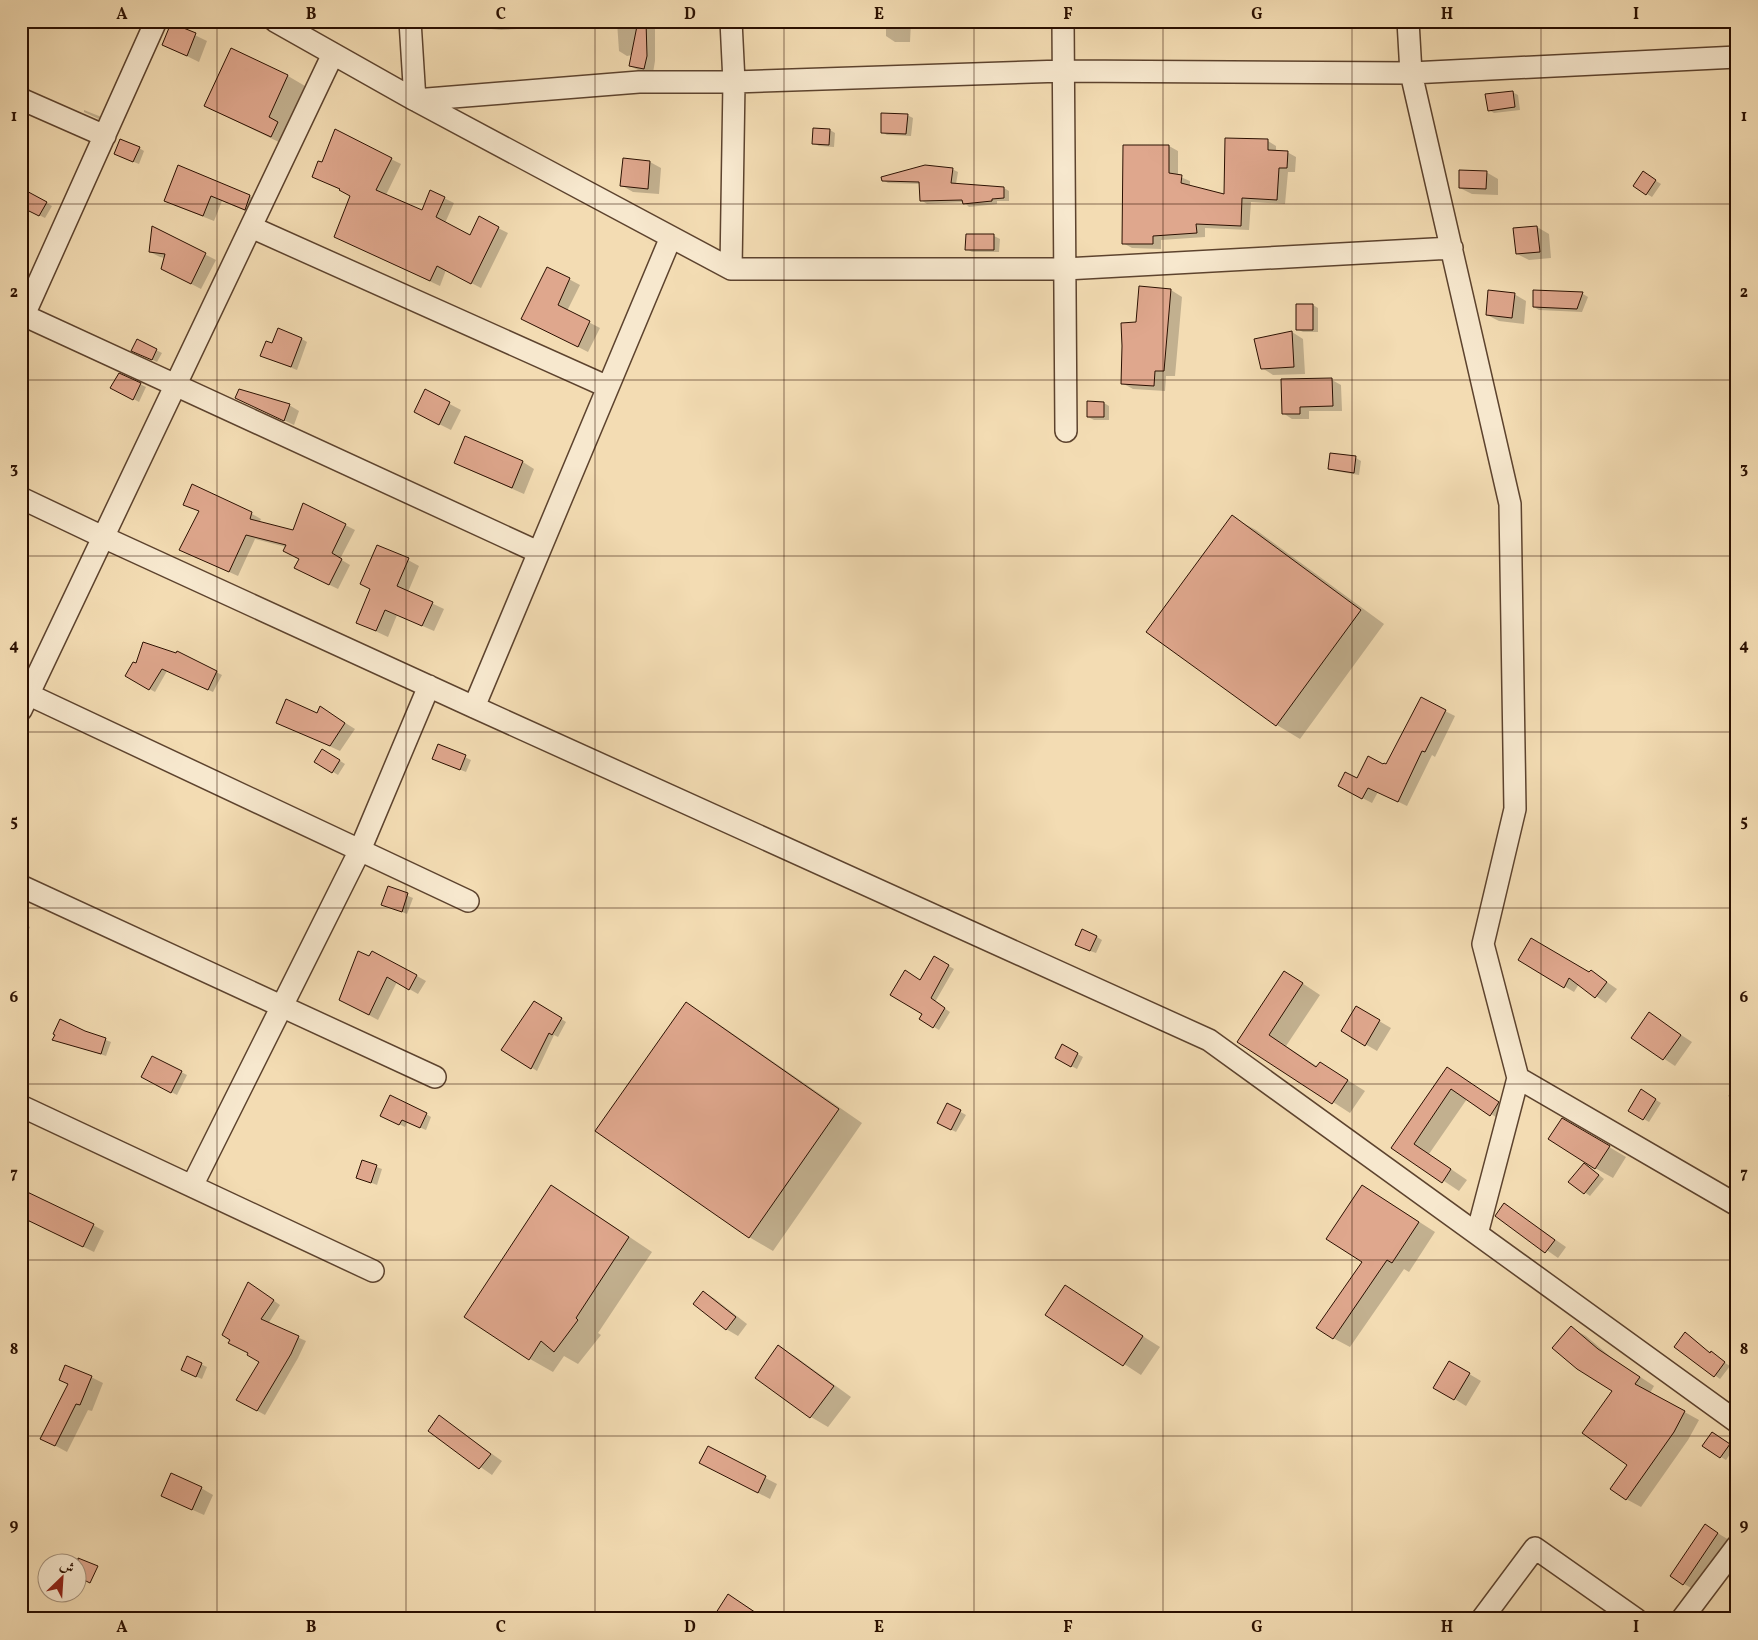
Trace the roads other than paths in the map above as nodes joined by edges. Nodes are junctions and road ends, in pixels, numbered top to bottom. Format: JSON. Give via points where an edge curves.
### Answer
{"nodes":[{"id":1,"x":156,"y":21,"type":"edge"},
{"id":2,"x":275,"y":21,"type":"edge"},
{"id":3,"x":410,"y":21,"type":"edge"},
{"id":4,"x":731,"y":21,"type":"edge"},
{"id":5,"x":1063,"y":21,"type":"edge"},
{"id":6,"x":1408,"y":21,"type":"edge"},
{"id":7,"x":333,"y":54,"type":"junction"},
{"id":8,"x":1737,"y":57,"type":"edge"},
{"id":9,"x":1063,"y":71,"type":"junction"},
{"id":10,"x":1411,"y":73,"type":"junction"},
{"id":11,"x":734,"y":82,"type":"junction"},
{"id":12,"x":21,"y":99,"type":"edge"},
{"id":13,"x":415,"y":100,"type":"junction"},
{"id":14,"x":105,"y":136,"type":"junction"},
{"id":15,"x":251,"y":227,"type":"junction"},
{"id":16,"x":671,"y":237,"type":"junction"},
{"id":17,"x":1452,"y":248,"type":"junction"},
{"id":18,"x":731,"y":269,"type":"junction"},
{"id":19,"x":1065,"y":270,"type":"junction"},
{"id":20,"x":23,"y":314,"type":"edge"},
{"id":21,"x":176,"y":385,"type":"junction"},
{"id":22,"x":608,"y":387,"type":"junction"},
{"id":23,"x":1066,"y":431,"type":"dead end"},
{"id":24,"x":21,"y":498,"type":"edge"},
{"id":25,"x":103,"y":537,"type":"junction"},
{"id":26,"x":538,"y":552,"type":"junction"},
{"id":27,"x":429,"y":686,"type":"junction"},
{"id":28,"x":24,"y":698,"type":"edge"},
{"id":29,"x":474,"y":706,"type":"junction"},
{"id":30,"x":360,"y":850,"type":"junction"},
{"id":31,"x":21,"y":886,"type":"edge"},
{"id":32,"x":468,"y":901,"type":"dead end"},
{"id":33,"x":282,"y":1006,"type":"junction"},
{"id":34,"x":435,"y":1077,"type":"dead end"},
{"id":35,"x":1518,"y":1078,"type":"junction"},
{"id":36,"x":21,"y":1106,"type":"edge"},
{"id":37,"x":192,"y":1186,"type":"junction"},
{"id":38,"x":1737,"y":1205,"type":"edge"},
{"id":39,"x":1477,"y":1234,"type":"junction"},
{"id":40,"x":373,"y":1270,"type":"dead end"},
{"id":41,"x":1737,"y":1422,"type":"edge"},
{"id":42,"x":1737,"y":1546,"type":"edge"},
{"id":43,"x":1482,"y":1619,"type":"edge"},
{"id":44,"x":1636,"y":1619,"type":"edge"},
{"id":45,"x":1682,"y":1619,"type":"edge"}],
"edges":[{"from":1,"to":14,"type":"street"},
{"from":2,"to":7,"type":"street"},
{"from":3,"to":13,"type":"street"},
{"from":4,"to":11,"type":"street"},
{"from":5,"to":9,"type":"street"},
{"from":6,"to":10,"type":"street"},
{"from":7,"to":13,"type":"street"},
{"from":7,"to":15,"type":"street"},
{"from":8,"to":10,"type":"street"},
{"from":9,"to":10,"type":"street"},
{"from":9,"to":11,"type":"street"},
{"from":9,"to":19,"type":"street"},
{"from":10,"to":17,"type":"street"},
{"from":11,"to":13,"type":"street","via":[[639,82]]},
{"from":11,"to":18,"type":"street"},
{"from":12,"to":14,"type":"street"},
{"from":13,"to":16,"type":"street"},
{"from":14,"to":20,"type":"street"},
{"from":15,"to":21,"type":"street"},
{"from":15,"to":22,"type":"street"},
{"from":16,"to":18,"type":"street"},
{"from":16,"to":22,"type":"street"},
{"from":17,"to":19,"type":"street"},
{"from":17,"to":35,"type":"street","via":[[1510,504],[1515,809],[1484,944]]},
{"from":18,"to":19,"type":"street"},
{"from":19,"to":23,"type":"street"},
{"from":20,"to":21,"type":"street"},
{"from":21,"to":25,"type":"street"},
{"from":21,"to":26,"type":"street"},
{"from":22,"to":26,"type":"street"},
{"from":24,"to":25,"type":"street"},
{"from":25,"to":27,"type":"street"},
{"from":25,"to":28,"type":"street"},
{"from":26,"to":29,"type":"street"},
{"from":27,"to":29,"type":"street"},
{"from":27,"to":30,"type":"street"},
{"from":28,"to":30,"type":"street"},
{"from":29,"to":39,"type":"street","via":[[1209,1040]]},
{"from":30,"to":32,"type":"street"},
{"from":30,"to":33,"type":"street"},
{"from":31,"to":33,"type":"street"},
{"from":33,"to":34,"type":"street"},
{"from":33,"to":37,"type":"street"},
{"from":35,"to":38,"type":"street"},
{"from":35,"to":39,"type":"street"},
{"from":36,"to":37,"type":"street"},
{"from":37,"to":40,"type":"street"},
{"from":39,"to":41,"type":"street"},
{"from":42,"to":45,"type":"street"},
{"from":43,"to":44,"type":"street","via":[[1535,1548]]}]}
